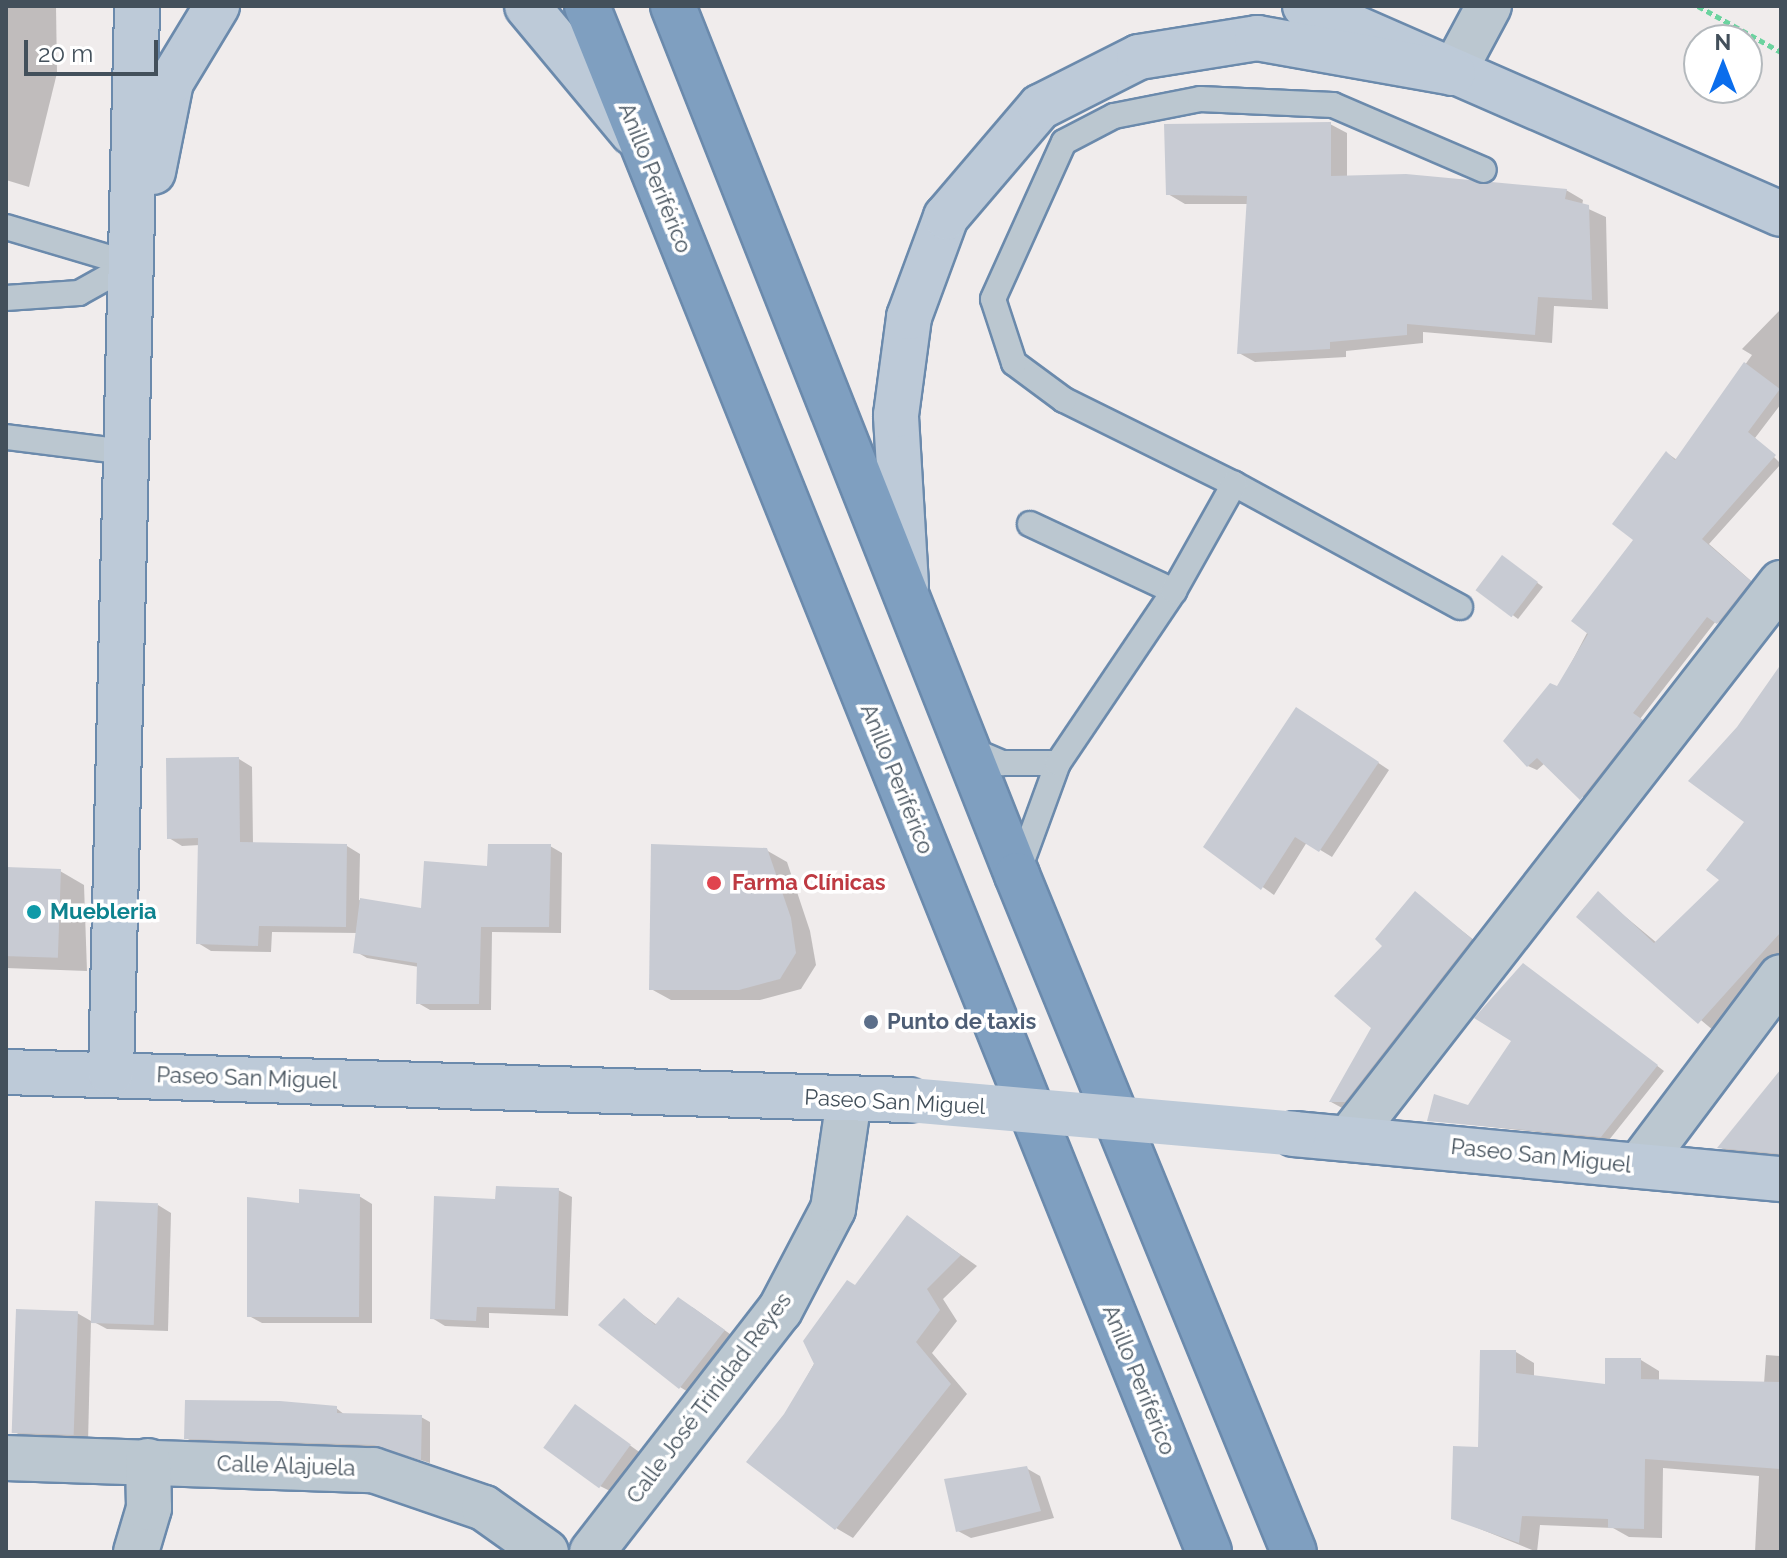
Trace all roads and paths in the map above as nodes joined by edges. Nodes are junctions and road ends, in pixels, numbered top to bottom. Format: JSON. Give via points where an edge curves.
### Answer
{"nodes":[{"id":1,"x":137,"y":6,"type":"edge"},
{"id":2,"x":217,"y":6,"type":"edge"},
{"id":3,"x":527,"y":6,"type":"edge"},
{"id":4,"x":587,"y":6,"type":"edge"},
{"id":5,"x":673,"y":6,"type":"edge"},
{"id":6,"x":1305,"y":6,"type":"edge"},
{"id":7,"x":1489,"y":6,"type":"edge"},
{"id":8,"x":1698,"y":6,"type":"edge"},
{"id":9,"x":1781,"y":52,"type":"edge"},
{"id":10,"x":1453,"y":73,"type":"junction"},
{"id":11,"x":641,"y":144,"type":"junction"},
{"id":12,"x":1484,"y":170,"type":"dead end"},
{"id":13,"x":1781,"y":214,"type":"edge"},
{"id":14,"x":6,"y":227,"type":"edge"},
{"id":15,"x":131,"y":264,"type":"junction"},
{"id":16,"x":6,"y":298,"type":"edge"},
{"id":17,"x":6,"y":437,"type":"edge"},
{"id":18,"x":127,"y":452,"type":"junction"},
{"id":19,"x":1234,"y":484,"type":"junction"},
{"id":20,"x":1030,"y":524,"type":"dead end"},
{"id":21,"x":1781,"y":583,"type":"edge"},
{"id":22,"x":1174,"y":591,"type":"junction"},
{"id":23,"x":906,"y":599,"type":"junction"},
{"id":24,"x":1460,"y":607,"type":"dead end"},
{"id":25,"x":966,"y":747,"type":"junction"},
{"id":26,"x":1058,"y":763,"type":"junction"},
{"id":27,"x":1017,"y":875,"type":"junction"},
{"id":28,"x":1781,"y":977,"type":"edge"},
{"id":29,"x":6,"y":1072,"type":"edge"},
{"id":30,"x":111,"y":1073,"type":"junction"},
{"id":31,"x":849,"y":1099,"type":"junction"},
{"id":32,"x":1350,"y":1137,"type":"junction"},
{"id":33,"x":1639,"y":1166,"type":"junction"},
{"id":34,"x":1781,"y":1179,"type":"edge"},
{"id":35,"x":6,"y":1458,"type":"edge"},
{"id":36,"x":148,"y":1461,"type":"junction"},
{"id":37,"x":136,"y":1552,"type":"edge"},
{"id":38,"x":546,"y":1552,"type":"edge"},
{"id":39,"x":592,"y":1552,"type":"edge"},
{"id":40,"x":1209,"y":1552,"type":"edge"},
{"id":41,"x":1294,"y":1552,"type":"edge"}],
"edges":[{"from":1,"to":15,"type":"street"},
{"from":2,"to":15,"type":"street","via":[[171,82]]},
{"from":3,"to":11,"type":"street"},
{"from":4,"to":11,"type":"highway","name":"Anillo Periférico"},
{"from":5,"to":23,"type":"highway"},
{"from":6,"to":10,"type":"street"},
{"from":7,"to":10,"type":"street"},
{"from":8,"to":9,"type":"path"},
{"from":10,"to":13,"type":"street"},
{"from":10,"to":23,"type":"street","via":[[1257,38],[1139,57],[1040,107],[946,217],[909,317],[896,415]]},
{"from":11,"to":40,"type":"highway","name":"Anillo Periférico"},
{"from":12,"to":19,"type":"lane","via":[[1333,105],[1200,99],[1114,116],[1064,142],[993,299],[1014,363],[1064,400]]},
{"from":14,"to":15,"type":"lane"},
{"from":15,"to":16,"type":"lane","via":[[79,293]]},
{"from":15,"to":18,"type":"street"},
{"from":17,"to":18,"type":"lane"},
{"from":18,"to":30,"type":"street"},
{"from":19,"to":22,"type":"lane"},
{"from":19,"to":24,"type":"lane"},
{"from":20,"to":22,"type":"lane"},
{"from":21,"to":32,"type":"street"},
{"from":22,"to":26,"type":"lane"},
{"from":23,"to":25,"type":"highway"},
{"from":25,"to":26,"type":"lane","via":[[1003,763]]},
{"from":25,"to":27,"type":"highway"},
{"from":26,"to":27,"type":"lane"},
{"from":27,"to":41,"type":"highway"},
{"from":28,"to":33,"type":"street"},
{"from":29,"to":30,"type":"street","name":"Paseo San Miguel"},
{"from":30,"to":31,"type":"street","name":"Paseo San Miguel"},
{"from":31,"to":32,"type":"street","name":"Paseo San Miguel","bridge":true},
{"from":31,"to":39,"type":"street","name":"Calle José Trinidad Reyes","via":[[833,1209],[780,1310]]},
{"from":32,"to":33,"type":"street","name":"Paseo San Miguel"},
{"from":33,"to":34,"type":"street","name":"Paseo San Miguel"},
{"from":35,"to":36,"type":"street","name":"Calle Alajuela"},
{"from":36,"to":37,"type":"street","via":[[149,1508]]},
{"from":36,"to":38,"type":"street","name":"Calle Alajuela","via":[[373,1470],[484,1508]]}]}
